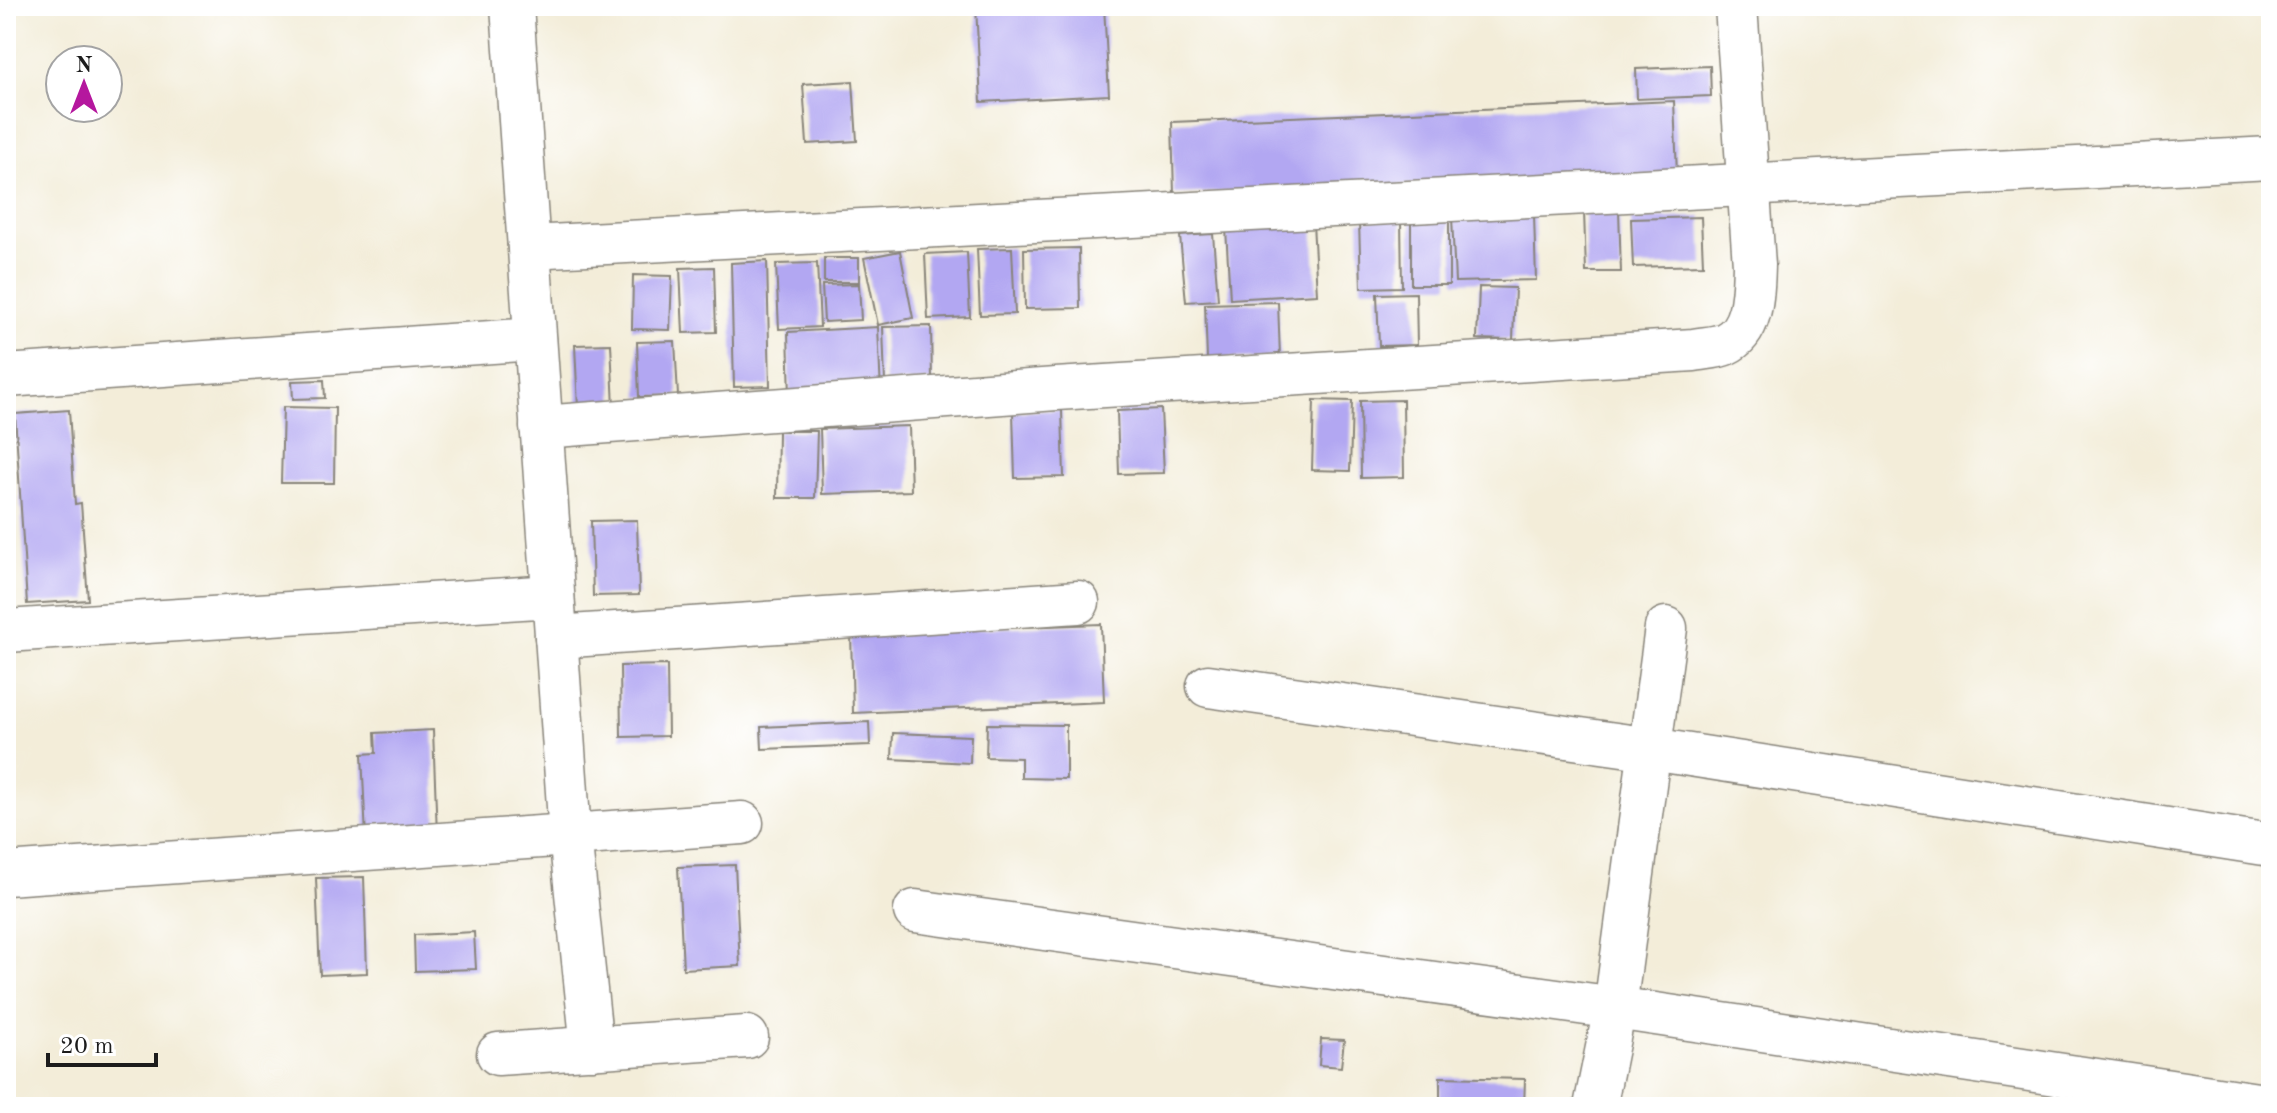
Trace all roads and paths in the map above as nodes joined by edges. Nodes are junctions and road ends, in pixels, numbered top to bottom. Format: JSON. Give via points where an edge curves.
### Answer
{"nodes":[{"id":1,"x":512,"y":6,"type":"edge"},
{"id":2,"x":1736,"y":6,"type":"edge"},
{"id":3,"x":2271,"y":158,"type":"edge"},
{"id":4,"x":1748,"y":185,"type":"junction"},
{"id":5,"x":529,"y":247,"type":"junction"},
{"id":6,"x":535,"y":339,"type":"junction"},
{"id":7,"x":6,"y":376,"type":"edge"},
{"id":8,"x":541,"y":427,"type":"junction"},
{"id":9,"x":553,"y":596,"type":"junction"},
{"id":10,"x":1078,"y":602,"type":"dead end"},
{"id":11,"x":1666,"y":628,"type":"dead end"},
{"id":12,"x":6,"y":631,"type":"edge"},
{"id":13,"x":556,"y":637,"type":"junction"},
{"id":14,"x":1208,"y":686,"type":"dead end"},
{"id":15,"x":1651,"y":749,"type":"junction"},
{"id":16,"x":742,"y":823,"type":"dead end"},
{"id":17,"x":570,"y":835,"type":"junction"},
{"id":18,"x":2271,"y":845,"type":"edge"},
{"id":19,"x":6,"y":874,"type":"edge"},
{"id":20,"x":915,"y":911,"type":"dead end"},
{"id":21,"x":1615,"y":1008,"type":"junction"},
{"id":22,"x":747,"y":1037,"type":"dead end"},
{"id":23,"x":592,"y":1048,"type":"junction"},
{"id":24,"x":498,"y":1054,"type":"dead end"},
{"id":25,"x":2271,"y":1106,"type":"edge"},
{"id":26,"x":1595,"y":1107,"type":"edge"}],
"edges":[{"from":1,"to":5,"type":"street"},
{"from":2,"to":4,"type":"street"},
{"from":3,"to":4,"type":"street"},
{"from":4,"to":5,"type":"street"},
{"from":4,"to":8,"type":"street","via":[[1752,302],[1745,324],[1726,344]]},
{"from":5,"to":6,"type":"street"},
{"from":6,"to":7,"type":"street"},
{"from":6,"to":8,"type":"street"},
{"from":8,"to":9,"type":"street"},
{"from":9,"to":12,"type":"street"},
{"from":9,"to":13,"type":"street"},
{"from":10,"to":13,"type":"street"},
{"from":11,"to":15,"type":"street"},
{"from":13,"to":17,"type":"street"},
{"from":14,"to":15,"type":"street"},
{"from":15,"to":18,"type":"street"},
{"from":15,"to":21,"type":"street"},
{"from":16,"to":17,"type":"street"},
{"from":17,"to":19,"type":"street"},
{"from":17,"to":23,"type":"street"},
{"from":20,"to":21,"type":"street"},
{"from":21,"to":25,"type":"street"},
{"from":21,"to":26,"type":"street"},
{"from":22,"to":23,"type":"street"},
{"from":23,"to":24,"type":"street"}]}
